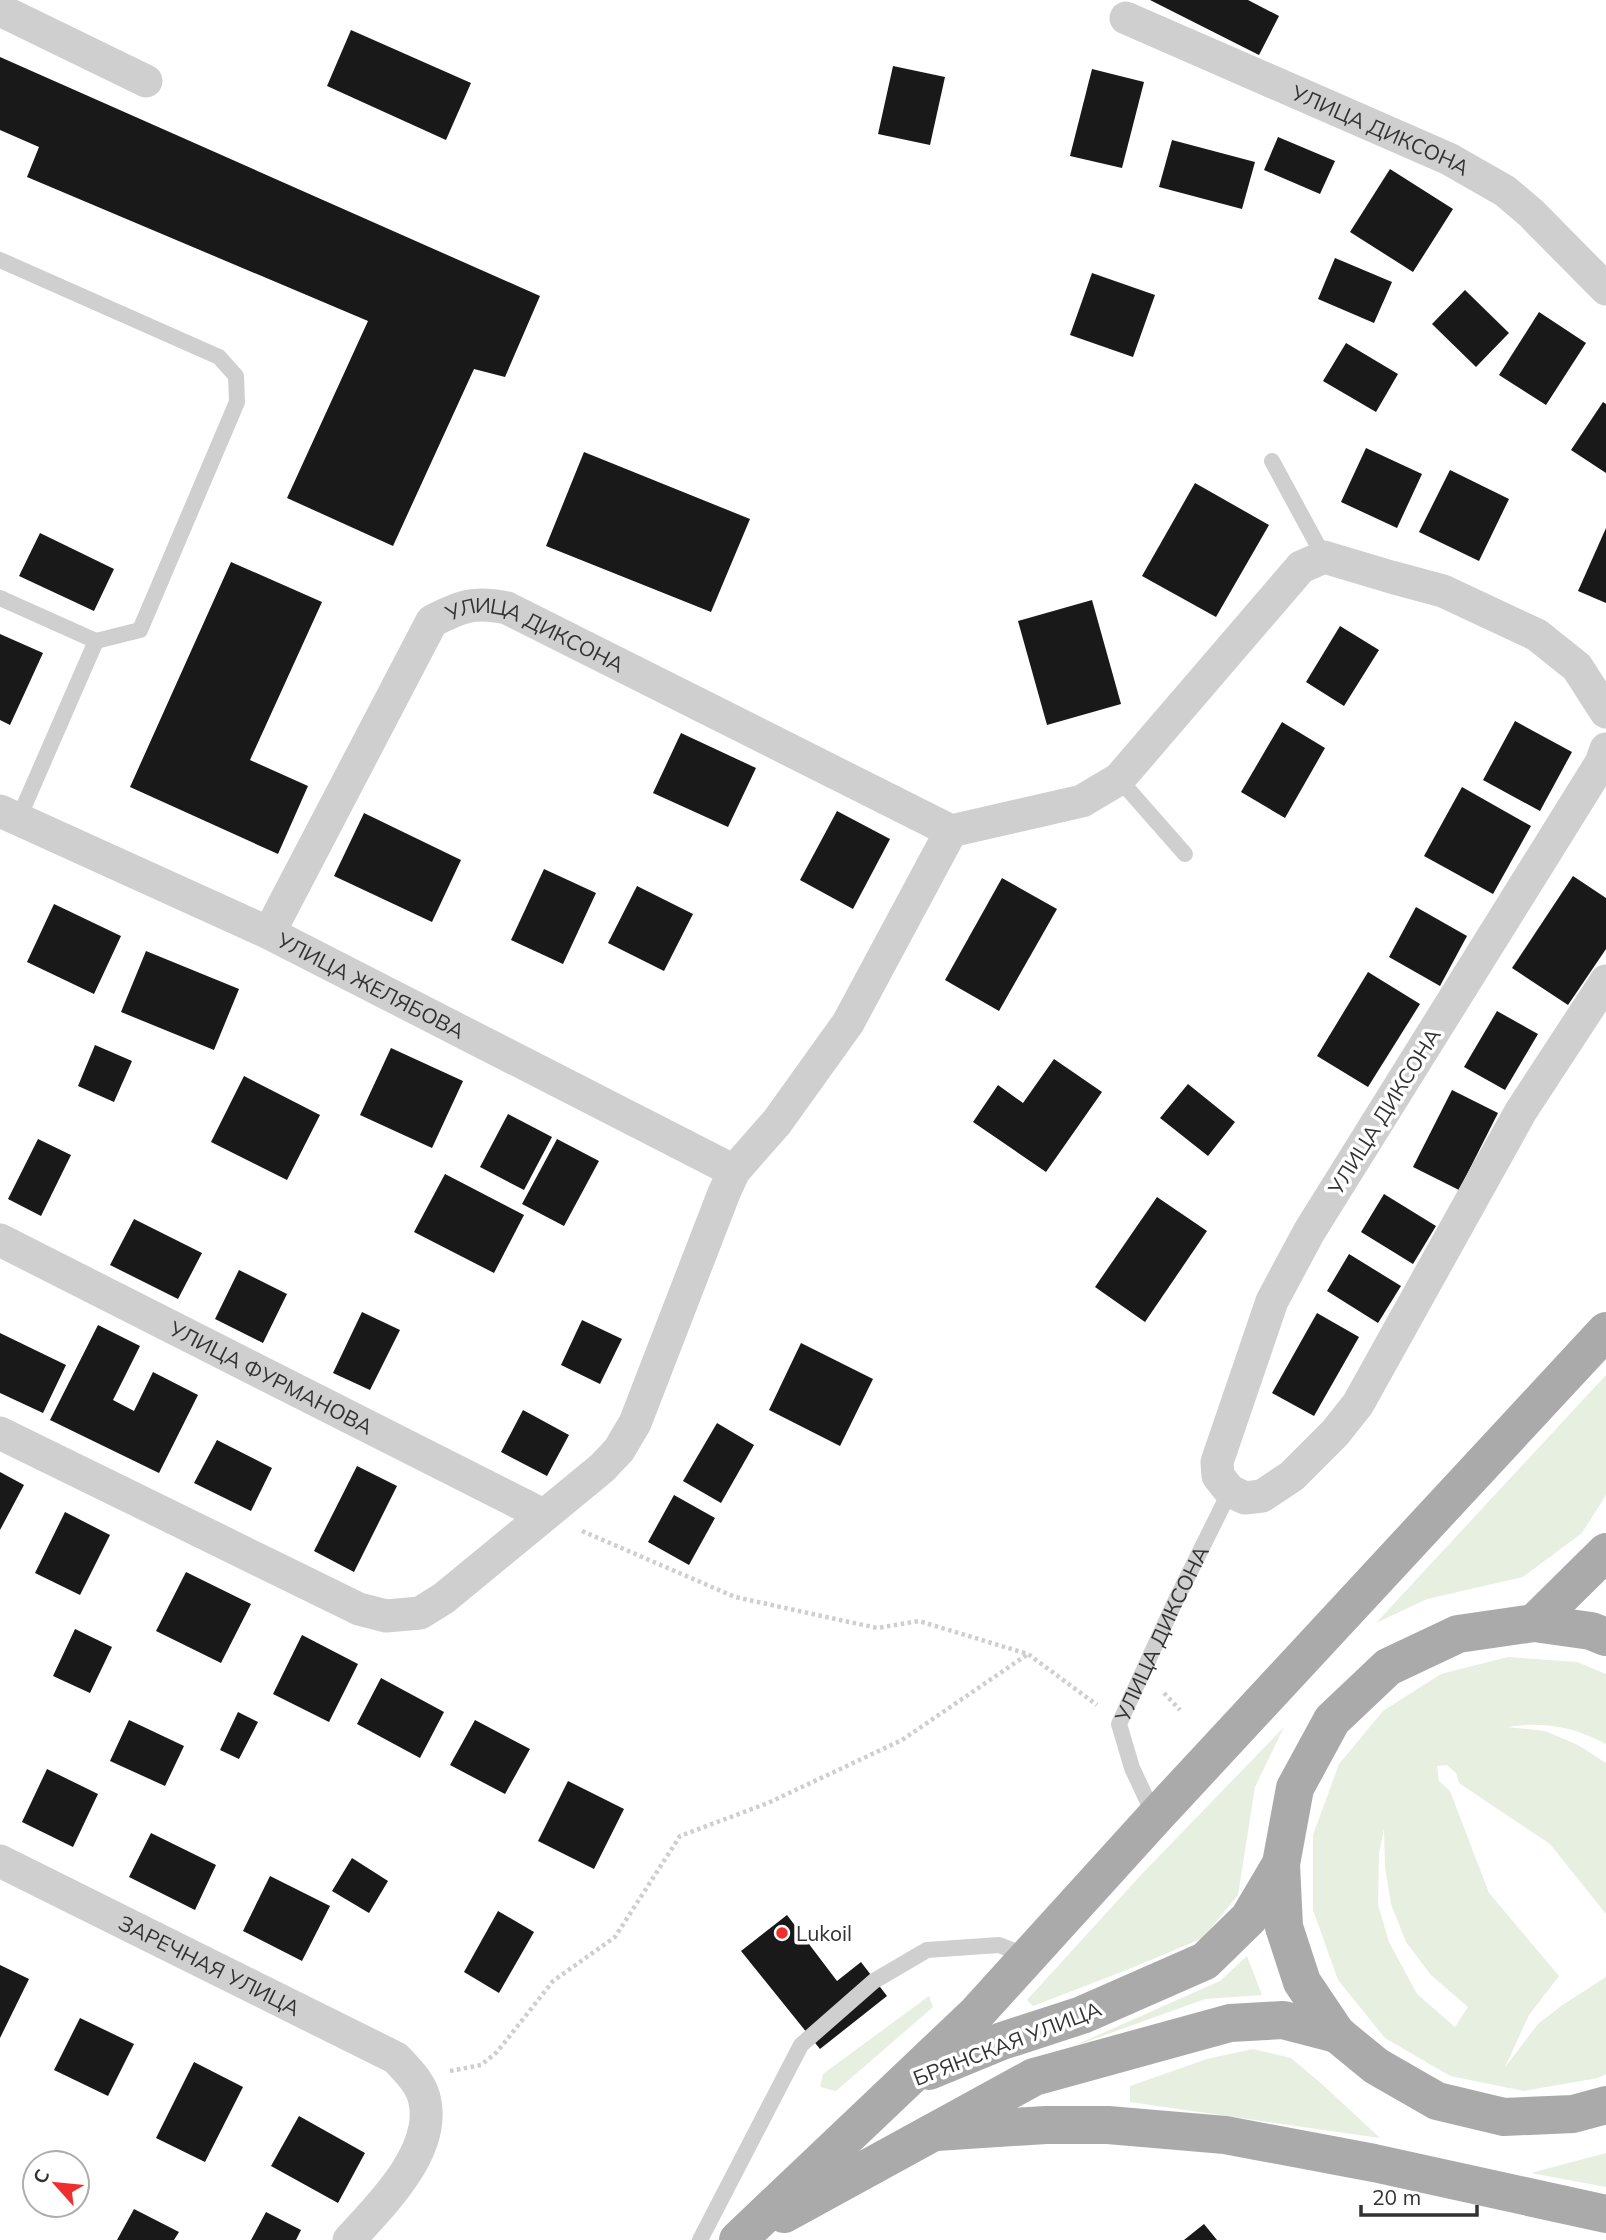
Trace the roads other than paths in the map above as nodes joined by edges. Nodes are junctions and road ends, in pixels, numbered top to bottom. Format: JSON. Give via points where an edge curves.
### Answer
{"nodes":[{"id":1,"x":0,"y":10,"type":"edge"},
{"id":2,"x":1126,"y":18,"type":"dead end"},
{"id":3,"x":146,"y":81,"type":"dead end"},
{"id":4,"x":0,"y":260,"type":"edge"},
{"id":5,"x":1606,"y":289,"type":"edge"},
{"id":6,"x":1272,"y":461,"type":"dead end"},
{"id":7,"x":1324,"y":556,"type":"junction"},
{"id":8,"x":0,"y":597,"type":"edge"},
{"id":9,"x":96,"y":641,"type":"junction"},
{"id":10,"x":1606,"y":712,"type":"edge"},
{"id":11,"x":1606,"y":749,"type":"edge"},
{"id":12,"x":1119,"y":779,"type":"junction"},
{"id":13,"x":9,"y":815,"type":"edge"},
{"id":14,"x":951,"y":831,"type":"junction"},
{"id":15,"x":1185,"y":854,"type":"dead end"},
{"id":16,"x":269,"y":933,"type":"junction"},
{"id":17,"x":1606,"y":981,"type":"edge"},
{"id":18,"x":734,"y":1171,"type":"junction"},
{"id":19,"x":0,"y":1240,"type":"edge"},
{"id":20,"x":1606,"y":1331,"type":"edge"},
{"id":21,"x":0,"y":1433,"type":"edge"},
{"id":22,"x":1230,"y":1491,"type":"junction"},
{"id":23,"x":543,"y":1515,"type":"junction"},
{"id":24,"x":1606,"y":1552,"type":"edge"},
{"id":25,"x":1534,"y":1623,"type":"junction"},
{"id":26,"x":1606,"y":1637,"type":"edge"},
{"id":27,"x":1156,"y":1816,"type":"junction"},
{"id":28,"x":0,"y":1861,"type":"edge"},
{"id":29,"x":1281,"y":1864,"type":"junction"},
{"id":30,"x":1027,"y":1956,"type":"junction"},
{"id":31,"x":1337,"y":2034,"type":"junction"},
{"id":32,"x":906,"y":2081,"type":"junction"},
{"id":33,"x":1606,"y":2105,"type":"edge"},
{"id":34,"x":936,"y":2132,"type":"junction"},
{"id":35,"x":1606,"y":2214,"type":"edge"},
{"id":36,"x":739,"y":2239,"type":"edge"},
{"id":37,"x":349,"y":2240,"type":"edge"},
{"id":38,"x":700,"y":2240,"type":"edge"}],
"edges":[{"from":1,"to":3,"type":"street"},
{"from":2,"to":5,"type":"street","name":"УЛИЦА ДИКСОНА","via":[[1449,159],[1505,191]]},
{"from":4,"to":9,"type":"lane","via":[[219,357],[236,376],[237,402],[140,630]]},
{"from":6,"to":7,"type":"lane"},
{"from":7,"to":10,"type":"street","via":[[1443,590],[1527,630],[1577,667]]},
{"from":7,"to":12,"type":"street","via":[[1301,567]]},
{"from":8,"to":9,"type":"lane"},
{"from":9,"to":13,"type":"lane"},
{"from":11,"to":22,"type":"street","name":"УЛИЦА ДИКСОНА","via":[[1309,1231],[1272,1301],[1217,1462],[1218,1476]]},
{"from":12,"to":14,"type":"street","via":[[1082,801]]},
{"from":12,"to":15,"type":"lane"},
{"from":13,"to":16,"type":"street","name":"УЛИЦА ЖЕЛЯБОВА"},
{"from":14,"to":16,"type":"street","name":"УЛИЦА ДИКСОНА","via":[[507,608],[485,603],[458,608],[432,621]]},
{"from":14,"to":18,"type":"street","via":[[848,1023],[777,1122]]},
{"from":16,"to":18,"type":"street","name":"УЛИЦА ЖЕЛЯБОВА"},
{"from":17,"to":22,"type":"street","via":[[1521,1111],[1358,1404],[1292,1476],[1262,1496],[1245,1498]]},
{"from":18,"to":23,"type":"street","via":[[635,1423],[619,1451],[602,1468]]},
{"from":19,"to":23,"type":"street","name":"УЛИЦА ФУРМАНОВА"},
{"from":20,"to":27,"type":"main road"},
{"from":21,"to":23,"type":"street","via":[[359,1609],[386,1616],[419,1614],[444,1598]]},
{"from":22,"to":27,"type":"lane","name":"УЛИЦА ДИКСОНА","via":[[1119,1724],[1132,1769]]},
{"from":24,"to":25,"type":"main road"},
{"from":25,"to":26,"type":"main road"},
{"from":25,"to":29,"type":"main road","via":[[1458,1633],[1388,1667],[1332,1720],[1295,1788]]},
{"from":27,"to":30,"type":"main road"},
{"from":28,"to":37,"type":"street","name":"ЗАРЕЧНАЯ УЛИЦА","via":[[396,2058],[415,2079],[425,2102],[425,2135],[403,2177]]},
{"from":29,"to":31,"type":"main road","via":[[1284,1927],[1298,1971]]},
{"from":29,"to":32,"type":"main road","name":"БРЯНСКАЯ УЛИЦА","via":[[1249,1918],[1205,1961],[1082,2015],[1002,2041]]},
{"from":30,"to":32,"type":"main road","via":[[976,2014]]},
{"from":30,"to":38,"type":"lane","via":[[999,1945],[927,1950],[874,1981],[801,2045]]},
{"from":31,"to":33,"type":"main road","via":[[1376,2066],[1437,2101],[1504,2117],[1573,2114]]},
{"from":31,"to":34,"type":"main road","name":"БРЯНСКАЯ УЛИЦА","via":[[1283,2020],[1230,2023],[1034,2077]]},
{"from":32,"to":36,"type":"main road","name":"БРЯНСКАЯ УЛИЦА"},
{"from":34,"to":35,"type":"main road","via":[[1108,2125],[1225,2135]]},
{"from":34,"to":36,"type":"main road","name":"БРЯНСКАЯ УЛИЦА"}]}
